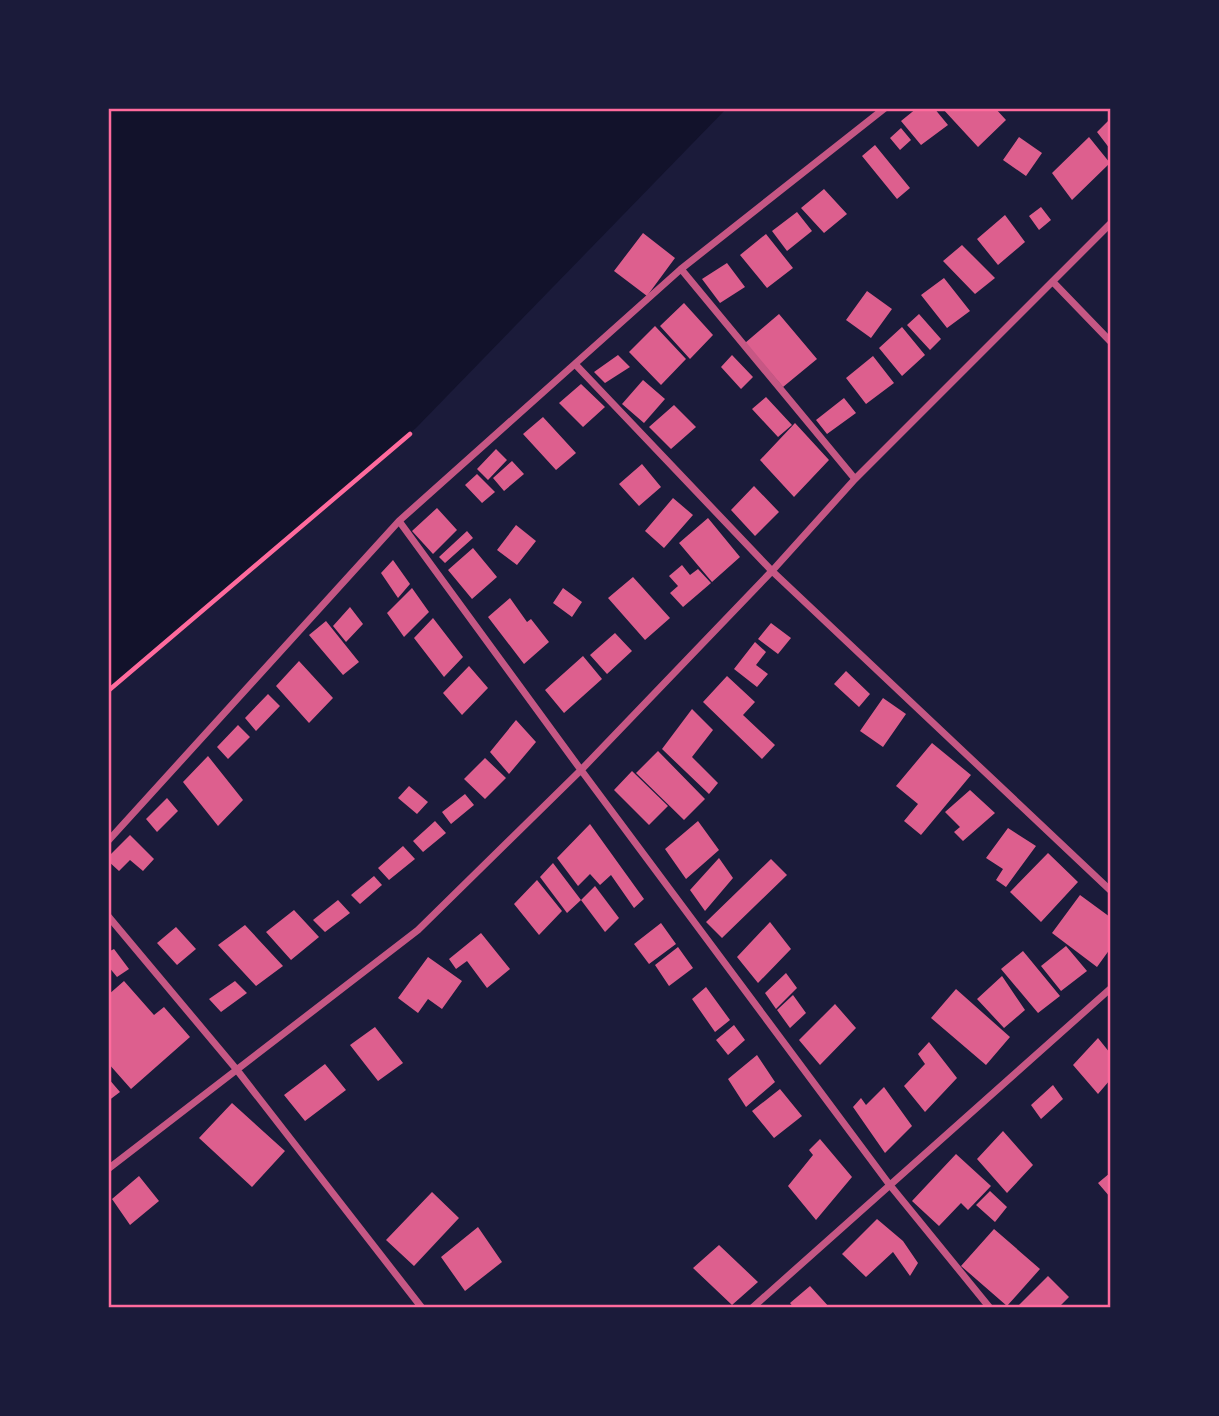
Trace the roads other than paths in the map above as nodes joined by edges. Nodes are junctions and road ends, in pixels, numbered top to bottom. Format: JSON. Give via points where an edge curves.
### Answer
{"nodes":[{"id":1,"x":884,"y":108,"type":"edge"},
{"id":2,"x":1111,"y":224,"type":"edge"},
{"id":3,"x":681,"y":269,"type":"junction"},
{"id":4,"x":1053,"y":282,"type":"junction"},
{"id":5,"x":1111,"y":341,"type":"edge"},
{"id":6,"x":575,"y":364,"type":"junction"},
{"id":7,"x":855,"y":479,"type":"junction"},
{"id":8,"x":399,"y":521,"type":"junction"},
{"id":9,"x":772,"y":571,"type":"junction"},
{"id":10,"x":580,"y":770,"type":"junction"},
{"id":11,"x":108,"y":841,"type":"edge"},
{"id":12,"x":1111,"y":890,"type":"edge"},
{"id":13,"x":108,"y":916,"type":"edge"},
{"id":14,"x":1111,"y":989,"type":"edge"},
{"id":15,"x":237,"y":1070,"type":"junction"},
{"id":16,"x":108,"y":1169,"type":"edge"},
{"id":17,"x":889,"y":1184,"type":"junction"},
{"id":18,"x":422,"y":1307,"type":"edge"},
{"id":19,"x":752,"y":1307,"type":"edge"},
{"id":20,"x":990,"y":1307,"type":"edge"}],
"edges":[{"from":1,"to":3,"type":"street"},
{"from":2,"to":4,"type":"street"},
{"from":3,"to":6,"type":"street"},
{"from":3,"to":7,"type":"street"},
{"from":4,"to":5,"type":"street"},
{"from":4,"to":7,"type":"street"},
{"from":6,"to":8,"type":"street"},
{"from":6,"to":9,"type":"street"},
{"from":7,"to":9,"type":"street"},
{"from":8,"to":10,"type":"street"},
{"from":8,"to":11,"type":"street"},
{"from":9,"to":10,"type":"street"},
{"from":9,"to":12,"type":"street"},
{"from":10,"to":15,"type":"street","via":[[418,930]]},
{"from":10,"to":17,"type":"street"},
{"from":13,"to":15,"type":"street"},
{"from":14,"to":17,"type":"street"},
{"from":15,"to":16,"type":"street"},
{"from":15,"to":18,"type":"street"},
{"from":17,"to":19,"type":"street"},
{"from":17,"to":20,"type":"street"}]}
